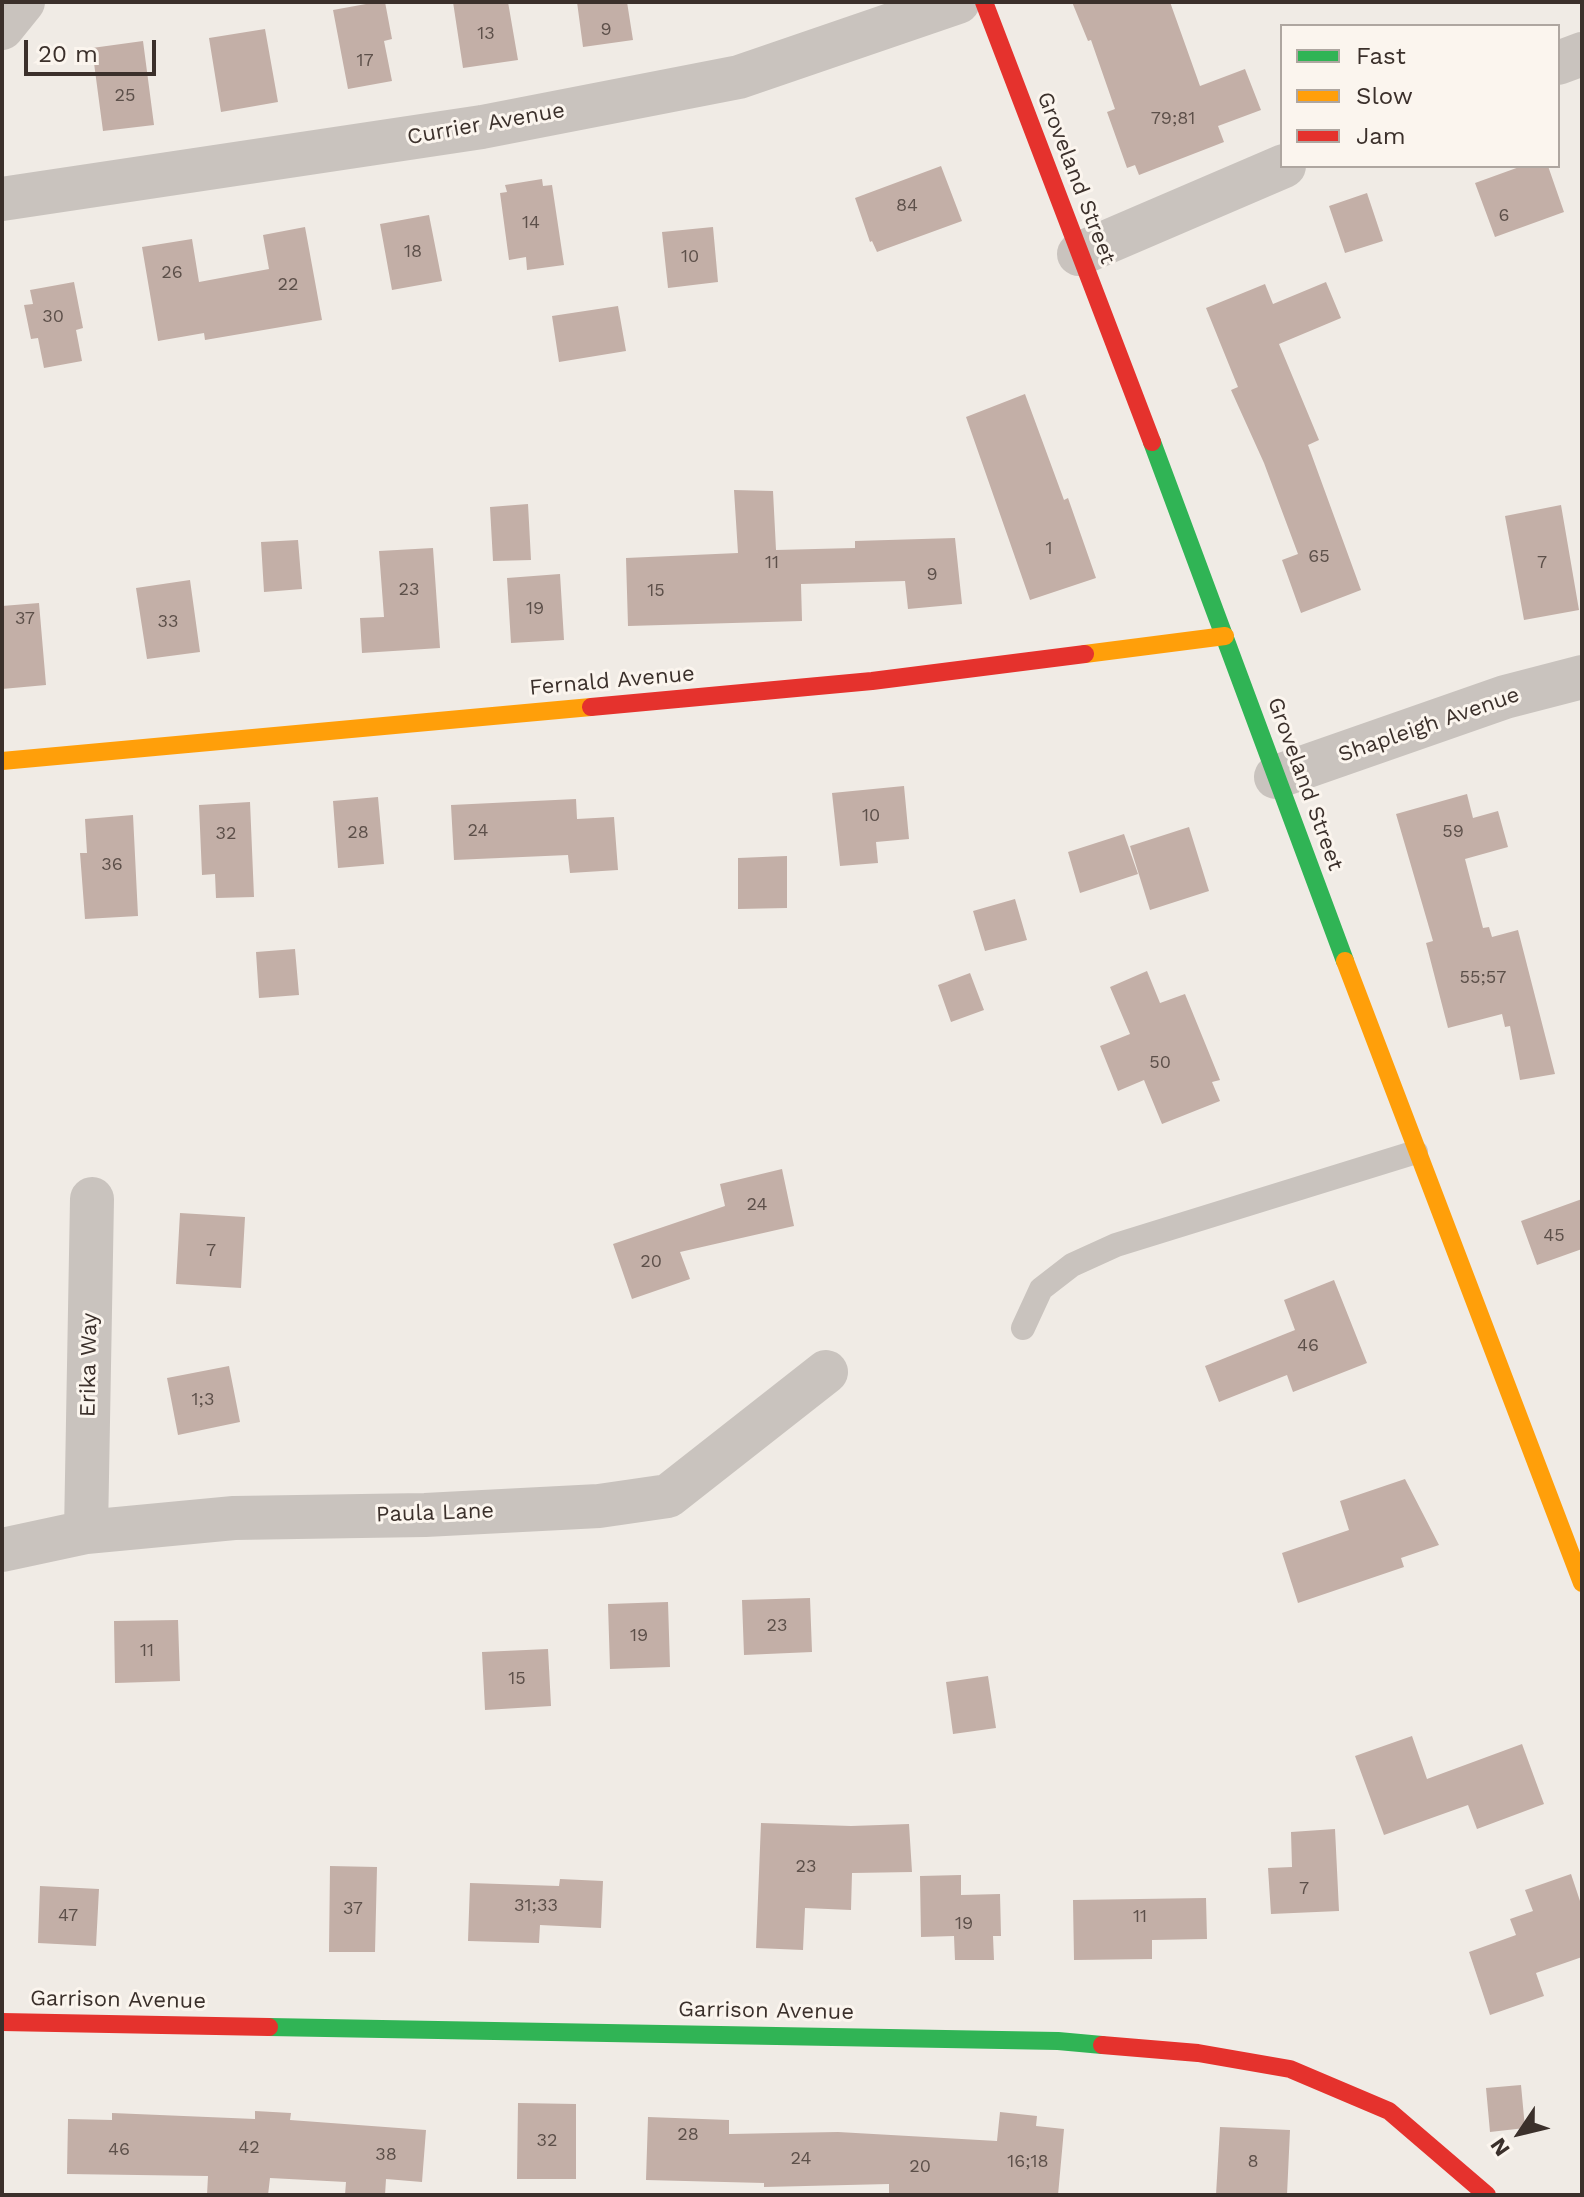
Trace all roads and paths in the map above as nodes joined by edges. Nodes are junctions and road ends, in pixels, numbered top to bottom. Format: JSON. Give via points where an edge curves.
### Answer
{"nodes":[{"id":1,"x":23,"y":2,"type":"edge"},
{"id":2,"x":958,"y":2,"type":"edge"},
{"id":3,"x":984,"y":2,"type":"edge"},
{"id":4,"x":2,"y":28,"type":"edge"},
{"id":5,"x":1582,"y":54,"type":"edge"},
{"id":6,"x":1560,"y":62,"type":"edge"},
{"id":7,"x":1280,"y":168,"type":"edge"},
{"id":8,"x":2,"y":199,"type":"edge"},
{"id":9,"x":1079,"y":254,"type":"junction"},
{"id":10,"x":1225,"y":636,"type":"junction"},
{"id":11,"x":1582,"y":677,"type":"edge"},
{"id":12,"x":2,"y":761,"type":"edge"},
{"id":13,"x":1276,"y":777,"type":"junction"},
{"id":14,"x":1416,"y":1152,"type":"junction"},
{"id":15,"x":92,"y":1199,"type":"dead end"},
{"id":16,"x":1023,"y":1328,"type":"dead end"},
{"id":17,"x":826,"y":1372,"type":"dead end"},
{"id":18,"x":86,"y":1532,"type":"junction"},
{"id":19,"x":2,"y":1550,"type":"edge"},
{"id":20,"x":1582,"y":1583,"type":"edge"},
{"id":21,"x":2,"y":2022,"type":"edge"},
{"id":22,"x":1487,"y":2195,"type":"edge"}],
"edges":[{"from":1,"to":4,"type":"street"},
{"from":2,"to":8,"type":"street","name":"Currier Avenue","via":[[739,77],[482,127]]},
{"from":3,"to":9,"type":"street","name":"Groveland Street"},
{"from":5,"to":6,"type":"street"},
{"from":7,"to":9,"type":"street"},
{"from":9,"to":10,"type":"street","name":"Groveland Street"},
{"from":10,"to":12,"type":"street","name":"Fernald Avenue","via":[[872,681]]},
{"from":10,"to":13,"type":"street","name":"Groveland Street"},
{"from":11,"to":13,"type":"street","name":"Shapleigh Avenue","via":[[1505,697]]},
{"from":13,"to":14,"type":"street","name":"Groveland Street"},
{"from":14,"to":16,"type":"lane","via":[[1116,1245],[1072,1265],[1041,1289]]},
{"from":14,"to":20,"type":"street","name":"Groveland Street"},
{"from":15,"to":18,"type":"street","name":"Erika Way"},
{"from":17,"to":18,"type":"street","name":"Paula Lane","via":[[668,1496],[599,1506],[234,1518]]},
{"from":18,"to":19,"type":"street","name":"Paula Lane"},
{"from":21,"to":22,"type":"street","name":"Garrison Avenue","via":[[1058,2041],[1198,2053],[1290,2069],[1389,2111]]}]}
